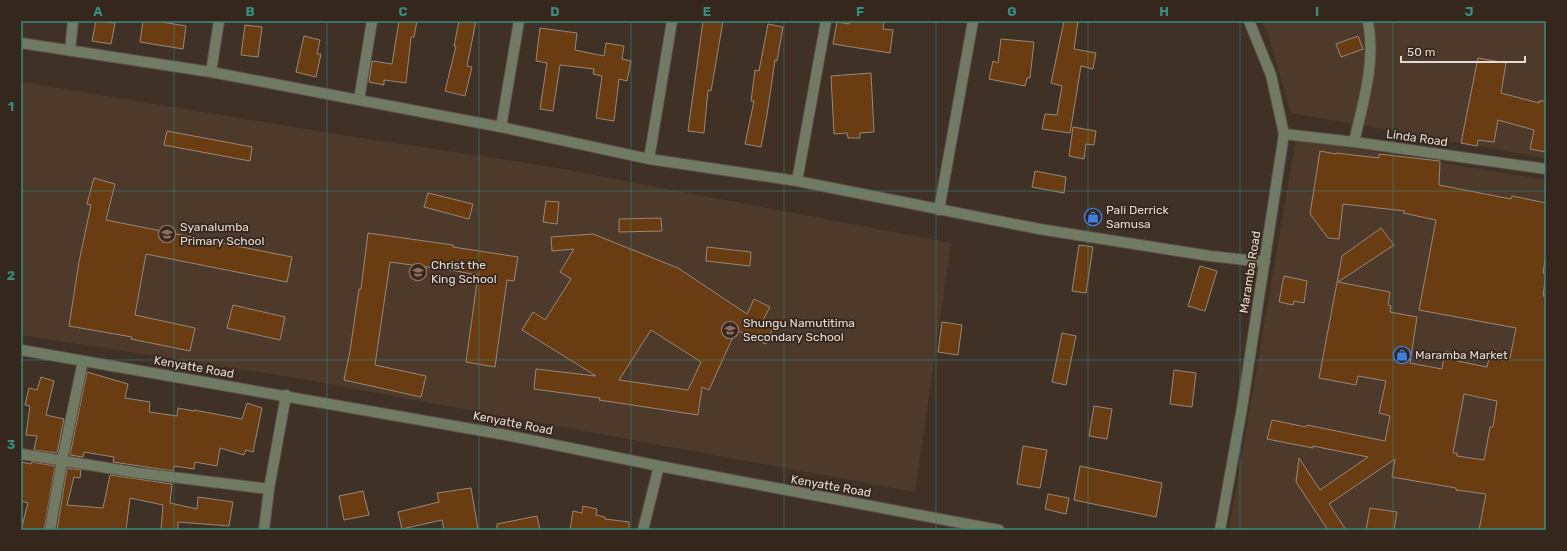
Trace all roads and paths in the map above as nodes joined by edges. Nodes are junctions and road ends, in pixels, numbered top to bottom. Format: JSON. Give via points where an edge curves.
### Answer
{"nodes":[{"id":1,"x":73,"y":21,"type":"edge"},
{"id":2,"x":219,"y":21,"type":"edge"},
{"id":3,"x":372,"y":21,"type":"edge"},
{"id":4,"x":519,"y":21,"type":"edge"},
{"id":5,"x":672,"y":21,"type":"edge"},
{"id":6,"x":826,"y":21,"type":"edge"},
{"id":7,"x":973,"y":21,"type":"edge"},
{"id":8,"x":1249,"y":21,"type":"edge"},
{"id":9,"x":1368,"y":21,"type":"edge"},
{"id":10,"x":21,"y":43,"type":"edge"},
{"id":11,"x":70,"y":51,"type":"junction"},
{"id":12,"x":211,"y":72,"type":"junction"},
{"id":13,"x":359,"y":100,"type":"junction"},
{"id":14,"x":501,"y":127,"type":"junction"},
{"id":15,"x":1284,"y":134,"type":"junction"},
{"id":16,"x":1354,"y":142,"type":"junction"},
{"id":17,"x":649,"y":159,"type":"junction"},
{"id":18,"x":1546,"y":169,"type":"edge"},
{"id":19,"x":797,"y":182,"type":"junction"},
{"id":20,"x":939,"y":210,"type":"junction"},
{"id":21,"x":1265,"y":262,"type":"junction"},
{"id":22,"x":21,"y":350,"type":"edge"},
{"id":23,"x":83,"y":361,"type":"junction"},
{"id":24,"x":286,"y":395,"type":"junction"},
{"id":25,"x":21,"y":454,"type":"edge"},
{"id":26,"x":62,"y":461,"type":"junction"},
{"id":27,"x":659,"y":466,"type":"junction"},
{"id":28,"x":269,"y":489,"type":"junction"},
{"id":29,"x":50,"y":530,"type":"edge"},
{"id":30,"x":264,"y":530,"type":"edge"},
{"id":31,"x":643,"y":530,"type":"edge"},
{"id":32,"x":999,"y":530,"type":"edge"},
{"id":33,"x":1220,"y":530,"type":"edge"}],
"edges":[{"from":1,"to":11,"type":"street"},
{"from":2,"to":12,"type":"street"},
{"from":3,"to":13,"type":"street"},
{"from":4,"to":14,"type":"street"},
{"from":5,"to":17,"type":"street"},
{"from":6,"to":19,"type":"street"},
{"from":7,"to":20,"type":"street"},
{"from":8,"to":15,"type":"street","name":"Maramba Road","via":[[1271,75]]},
{"from":9,"to":16,"type":"street","via":[[1371,65]]},
{"from":10,"to":11,"type":"street"},
{"from":11,"to":12,"type":"street"},
{"from":12,"to":13,"type":"street"},
{"from":13,"to":14,"type":"street"},
{"from":14,"to":17,"type":"street"},
{"from":15,"to":16,"type":"street","name":"Linda Road"},
{"from":15,"to":21,"type":"street","name":"Maramba Road"},
{"from":16,"to":18,"type":"street","name":"Linda Road"},
{"from":17,"to":19,"type":"street"},
{"from":19,"to":20,"type":"street"},
{"from":20,"to":21,"type":"street","via":[[1039,229]]},
{"from":21,"to":33,"type":"street","name":"Maramba Road"},
{"from":22,"to":23,"type":"street","name":"Kenyatte Road"},
{"from":23,"to":24,"type":"street","name":"Kenyatte Road"},
{"from":23,"to":26,"type":"street"},
{"from":24,"to":27,"type":"street","name":"Kenyatte Road"},
{"from":24,"to":28,"type":"street"},
{"from":25,"to":26,"type":"street"},
{"from":26,"to":28,"type":"street"},
{"from":26,"to":29,"type":"street"},
{"from":27,"to":31,"type":"street"},
{"from":27,"to":32,"type":"street","name":"Kenyatte Road"},
{"from":28,"to":30,"type":"street"}]}
